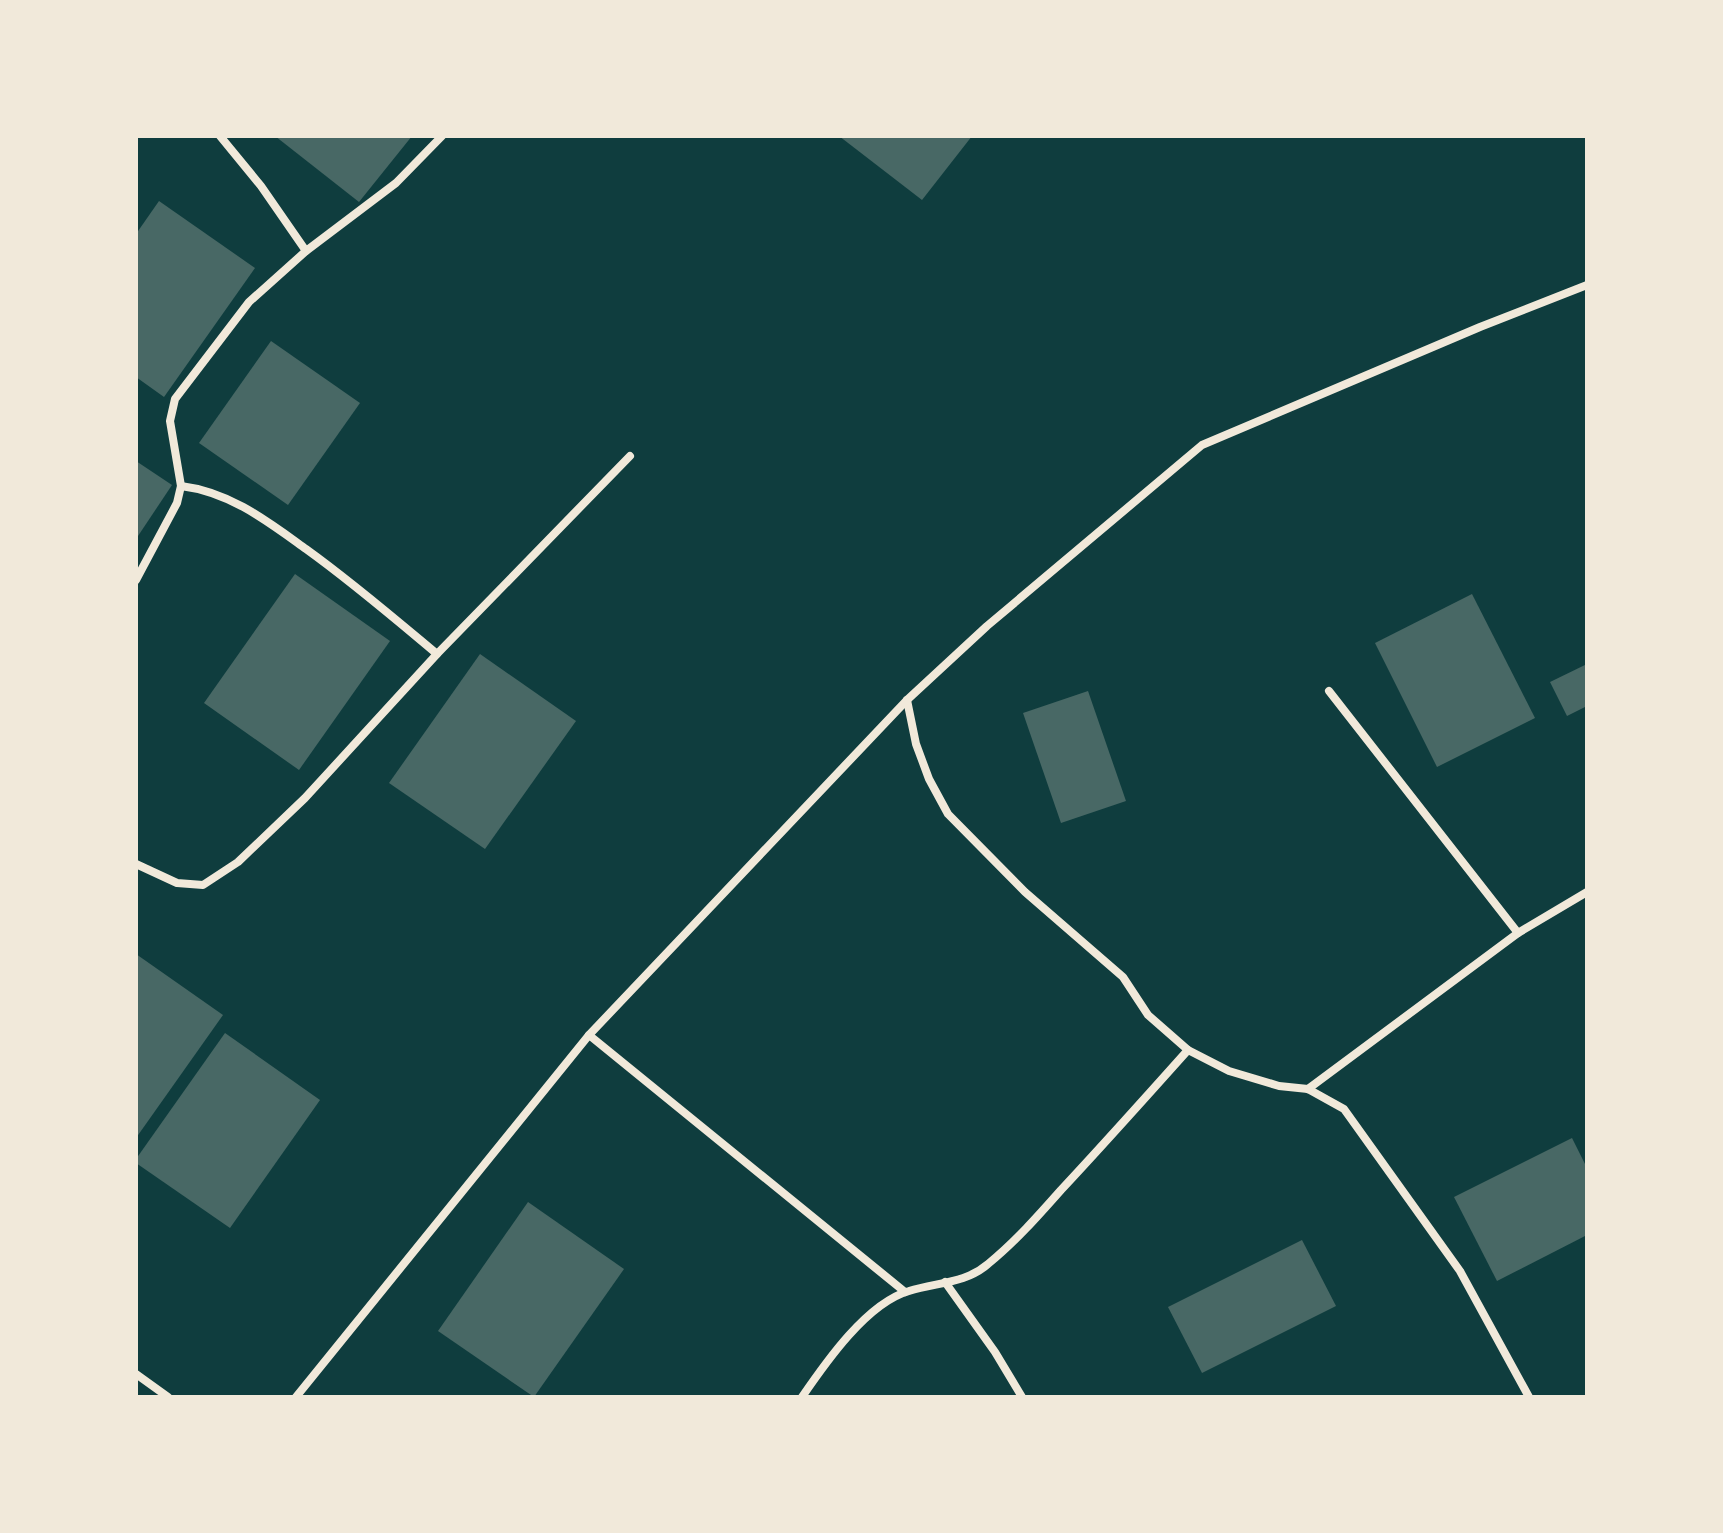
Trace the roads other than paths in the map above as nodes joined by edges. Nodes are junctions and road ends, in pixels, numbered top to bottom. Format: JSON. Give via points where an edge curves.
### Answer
{"nodes":[{"id":1,"x":220,"y":136,"type":"edge"},
{"id":2,"x":442,"y":136,"type":"edge"},
{"id":3,"x":306,"y":251,"type":"junction"},
{"id":4,"x":1587,"y":285,"type":"edge"},
{"id":5,"x":630,"y":456,"type":"dead end"},
{"id":6,"x":181,"y":486,"type":"junction"},
{"id":7,"x":136,"y":580,"type":"edge"},
{"id":8,"x":437,"y":654,"type":"junction"},
{"id":9,"x":1329,"y":691,"type":"dead end"},
{"id":10,"x":907,"y":700,"type":"junction"},
{"id":11,"x":136,"y":864,"type":"edge"},
{"id":12,"x":1587,"y":892,"type":"edge"},
{"id":13,"x":1518,"y":933,"type":"junction"},
{"id":14,"x":589,"y":1035,"type":"junction"},
{"id":15,"x":1188,"y":1050,"type":"junction"},
{"id":16,"x":1308,"y":1089,"type":"junction"},
{"id":17,"x":945,"y":1282,"type":"junction"},
{"id":18,"x":905,"y":1292,"type":"junction"},
{"id":19,"x":136,"y":1374,"type":"edge"},
{"id":20,"x":168,"y":1397,"type":"edge"},
{"id":21,"x":296,"y":1397,"type":"edge"},
{"id":22,"x":802,"y":1397,"type":"edge"},
{"id":23,"x":1022,"y":1397,"type":"edge"},
{"id":24,"x":1529,"y":1397,"type":"edge"}],
"edges":[{"from":1,"to":3,"type":"street"},
{"from":2,"to":3,"type":"street","via":[[396,183]]},
{"from":3,"to":6,"type":"street","via":[[249,302],[175,399],[170,421]]},
{"from":4,"to":10,"type":"street","via":[[1202,445]]},
{"from":5,"to":8,"type":"street"},
{"from":6,"to":7,"type":"street"},
{"from":6,"to":8,"type":"street","via":[[203,489],[258,514],[349,580]]},
{"from":8,"to":11,"type":"street","via":[[305,798],[238,862],[203,885],[177,883]]},
{"from":9,"to":13,"type":"street"},
{"from":10,"to":14,"type":"street"},
{"from":10,"to":15,"type":"street","via":[[916,744],[948,814],[1025,892],[1123,977],[1148,1015]]},
{"from":12,"to":13,"type":"street"},
{"from":13,"to":16,"type":"street"},
{"from":14,"to":18,"type":"street"},
{"from":14,"to":21,"type":"street"},
{"from":15,"to":16,"type":"street","via":[[1229,1071]]},
{"from":15,"to":17,"type":"street","via":[[1015,1240],[966,1280]]},
{"from":16,"to":24,"type":"street","via":[[1344,1109],[1460,1271]]},
{"from":17,"to":18,"type":"street"},
{"from":17,"to":23,"type":"street"},
{"from":18,"to":22,"type":"street","via":[[858,1325]]},
{"from":19,"to":20,"type":"street"}]}
